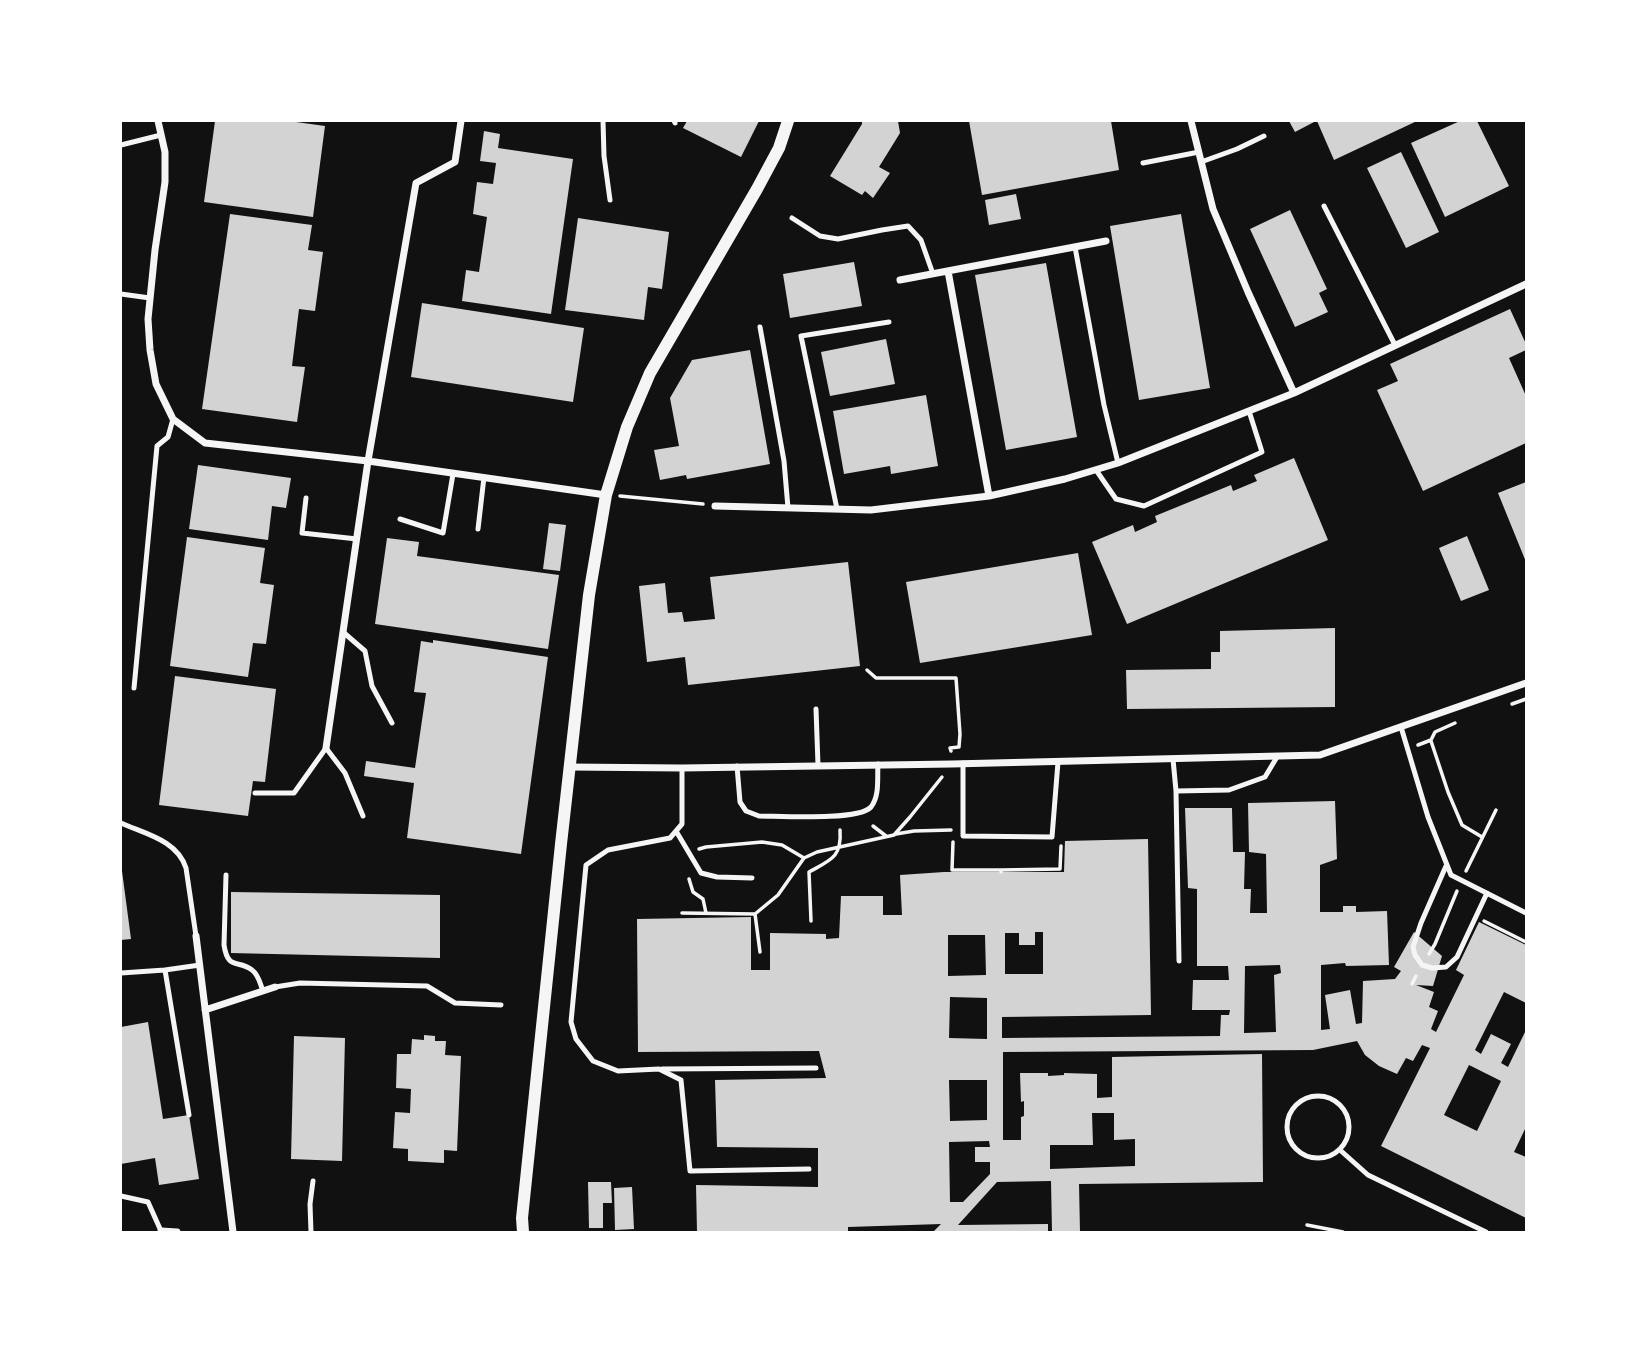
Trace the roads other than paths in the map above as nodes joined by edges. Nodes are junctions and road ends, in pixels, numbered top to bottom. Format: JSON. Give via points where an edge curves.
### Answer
{"nodes":[{"id":1,"x":158,"y":121,"type":"edge"},
{"id":2,"x":461,"y":121,"type":"edge"},
{"id":3,"x":603,"y":121,"type":"edge"},
{"id":4,"x":788,"y":121,"type":"edge"},
{"id":5,"x":1191,"y":121,"type":"edge"},
{"id":6,"x":161,"y":135,"type":"junction"},
{"id":7,"x":1264,"y":136,"type":"dead end"},
{"id":8,"x":121,"y":145,"type":"edge"},
{"id":9,"x":1199,"y":152,"type":"junction"},
{"id":10,"x":1201,"y":162,"type":"junction"},
{"id":11,"x":1143,"y":163,"type":"dead end"},
{"id":12,"x":610,"y":200,"type":"dead end"},
{"id":13,"x":1324,"y":206,"type":"dead end"},
{"id":14,"x":792,"y":218,"type":"dead end"},
{"id":15,"x":1106,"y":241,"type":"dead end"},
{"id":16,"x":1075,"y":247,"type":"junction"},
{"id":17,"x":948,"y":271,"type":"junction"},
{"id":18,"x":933,"y":274,"type":"junction"},
{"id":19,"x":900,"y":280,"type":"dead end"},
{"id":20,"x":1526,"y":284,"type":"edge"},
{"id":21,"x":121,"y":294,"type":"edge"},
{"id":22,"x":150,"y":298,"type":"junction"},
{"id":23,"x":889,"y":322,"type":"dead end"},
{"id":24,"x":760,"y":327,"type":"dead end"},
{"id":25,"x":1395,"y":345,"type":"junction"},
{"id":26,"x":1294,"y":393,"type":"junction"},
{"id":27,"x":1249,"y":411,"type":"junction"},
{"id":28,"x":173,"y":419,"type":"junction"},
{"id":29,"x":368,"y":461,"type":"junction"},
{"id":30,"x":1118,"y":463,"type":"junction"},
{"id":31,"x":1096,"y":470,"type":"junction"},
{"id":32,"x":453,"y":474,"type":"junction"},
{"id":33,"x":484,"y":477,"type":"junction"},
{"id":34,"x":607,"y":495,"type":"junction"},
{"id":35,"x":989,"y":496,"type":"junction"},
{"id":36,"x":306,"y":498,"type":"dead end"},
{"id":37,"x":715,"y":506,"type":"road end"},
{"id":38,"x":788,"y":508,"type":"junction"},
{"id":39,"x":837,"y":509,"type":"junction"},
{"id":40,"x":400,"y":519,"type":"dead end"},
{"id":41,"x":478,"y":529,"type":"dead end"},
{"id":42,"x":357,"y":540,"type":"junction"},
{"id":43,"x":343,"y":632,"type":"junction"},
{"id":44,"x":1526,"y":683,"type":"edge"},
{"id":45,"x":134,"y":688,"type":"dead end"},
{"id":46,"x":816,"y":709,"type":"dead end"},
{"id":47,"x":392,"y":723,"type":"dead end"},
{"id":48,"x":1401,"y":727,"type":"junction"},
{"id":49,"x":327,"y":748,"type":"junction"},
{"id":50,"x":1276,"y":757,"type":"junction"},
{"id":51,"x":1174,"y":760,"type":"junction"},
{"id":52,"x":1058,"y":762,"type":"junction"},
{"id":53,"x":963,"y":763,"type":"junction"},
{"id":54,"x":878,"y":764,"type":"junction"},
{"id":55,"x":818,"y":765,"type":"junction"},
{"id":56,"x":737,"y":766,"type":"junction"},
{"id":57,"x":569,"y":767,"type":"junction"},
{"id":58,"x":682,"y":768,"type":"junction"},
{"id":59,"x":1176,"y":791,"type":"junction"},
{"id":60,"x":255,"y":793,"type":"dead end"},
{"id":61,"x":363,"y":816,"type":"dead end"},
{"id":62,"x":121,"y":823,"type":"edge"},
{"id":63,"x":676,"y":831,"type":"junction"},
{"id":64,"x":1447,"y":865,"type":"junction"},
{"id":65,"x":226,"y":875,"type":"dead end"},
{"id":66,"x":752,"y":877,"type":"dead end"},
{"id":67,"x":1486,"y":893,"type":"junction"},
{"id":68,"x":1526,"y":913,"type":"edge"},
{"id":69,"x":196,"y":936,"type":"joint"},
{"id":70,"x":1179,"y":961,"type":"dead end"},
{"id":71,"x":200,"y":965,"type":"junction"},
{"id":72,"x":165,"y":970,"type":"junction"},
{"id":73,"x":121,"y":973,"type":"edge"},
{"id":74,"x":275,"y":987,"type":"joint"},
{"id":75,"x":263,"y":991,"type":"junction"},
{"id":76,"x":501,"y":1005,"type":"dead end"},
{"id":77,"x":205,"y":1010,"type":"junction"},
{"id":78,"x":816,"y":1068,"type":"dead end"},
{"id":79,"x":659,"y":1069,"type":"junction"},
{"id":80,"x":188,"y":1115,"type":"dead end"},
{"id":81,"x":1340,"y":1150,"type":"junction"},
{"id":82,"x":809,"y":1168,"type":"dead end"},
{"id":83,"x":313,"y":1181,"type":"dead end"},
{"id":84,"x":121,"y":1196,"type":"edge"},
{"id":85,"x":161,"y":1231,"type":"edge"},
{"id":86,"x":177,"y":1232,"type":"edge"},
{"id":87,"x":233,"y":1232,"type":"edge"},
{"id":88,"x":311,"y":1232,"type":"edge"},
{"id":89,"x":523,"y":1232,"type":"edge"},
{"id":90,"x":1486,"y":1232,"type":"edge"}],
"edges":[{"from":1,"to":6,"type":"street"},
{"from":2,"to":29,"type":"street","via":[[455,162],[416,183]]},
{"from":3,"to":12,"type":"lane"},
{"from":4,"to":34,"type":"street","via":[[757,189],[650,373],[627,427]]},
{"from":5,"to":9,"type":"street"},
{"from":6,"to":8,"type":"lane"},
{"from":6,"to":22,"type":"street","via":[[165,182]]},
{"from":7,"to":10,"type":"lane"},
{"from":9,"to":10,"type":"street"},
{"from":9,"to":11,"type":"lane"},
{"from":10,"to":26,"type":"street","via":[[1213,209]]},
{"from":13,"to":25,"type":"lane"},
{"from":14,"to":18,"type":"lane","via":[[820,236],[838,239],[908,226],[921,240]]},
{"from":15,"to":16,"type":"street"},
{"from":16,"to":17,"type":"street"},
{"from":16,"to":30,"type":"lane"},
{"from":17,"to":18,"type":"street"},
{"from":17,"to":35,"type":"street"},
{"from":18,"to":19,"type":"street"},
{"from":20,"to":25,"type":"street"},
{"from":21,"to":22,"type":"lane"},
{"from":22,"to":28,"type":"street","via":[[150,350],[156,384]]},
{"from":23,"to":39,"type":"lane","via":[[801,336]]},
{"from":24,"to":38,"type":"lane"},
{"from":25,"to":26,"type":"street"},
{"from":26,"to":27,"type":"street"},
{"from":27,"to":30,"type":"street"},
{"from":27,"to":31,"type":"lane","via":[[1262,452],[1144,506],[1116,499]]},
{"from":28,"to":29,"type":"street","via":[[205,443]]},
{"from":28,"to":45,"type":"lane","via":[[168,437],[157,446]]},
{"from":29,"to":32,"type":"street"},
{"from":29,"to":42,"type":"street"},
{"from":30,"to":31,"type":"street"},
{"from":31,"to":35,"type":"street"},
{"from":32,"to":33,"type":"street"},
{"from":32,"to":40,"type":"lane","via":[[443,533]]},
{"from":33,"to":34,"type":"street"},
{"from":33,"to":41,"type":"lane"},
{"from":34,"to":57,"type":"street","via":[[589,595]]},
{"from":35,"to":39,"type":"street","via":[[871,510]]},
{"from":36,"to":42,"type":"lane","via":[[302,533]]},
{"from":37,"to":38,"type":"street"},
{"from":38,"to":39,"type":"street"},
{"from":42,"to":43,"type":"street"},
{"from":43,"to":47,"type":"lane","via":[[365,651],[372,686]]},
{"from":43,"to":49,"type":"street"},
{"from":44,"to":48,"type":"street"},
{"from":46,"to":55,"type":"lane"},
{"from":48,"to":50,"type":"street","via":[[1320,755]]},
{"from":48,"to":64,"type":"lane"},
{"from":49,"to":60,"type":"lane","via":[[294,793]]},
{"from":49,"to":61,"type":"lane","via":[[345,773]]},
{"from":50,"to":51,"type":"street"},
{"from":50,"to":59,"type":"lane","via":[[1265,777],[1229,790]]},
{"from":51,"to":52,"type":"street"},
{"from":51,"to":59,"type":"lane"},
{"from":52,"to":53,"type":"street"},
{"from":52,"to":53,"type":"lane","via":[[1052,837],[963,836]]},
{"from":53,"to":54,"type":"street"},
{"from":54,"to":55,"type":"street"},
{"from":54,"to":56,"type":"lane","via":[[877,794],[871,807],[846,816],[759,816],[746,811],[740,802]]},
{"from":55,"to":56,"type":"street"},
{"from":56,"to":58,"type":"street"},
{"from":57,"to":58,"type":"street"},
{"from":57,"to":89,"type":"street"},
{"from":58,"to":63,"type":"lane","via":[[682,824]]},
{"from":59,"to":70,"type":"lane"},
{"from":62,"to":69,"type":"lane","via":[[165,842],[183,860]]},
{"from":63,"to":66,"type":"lane","via":[[701,873]]},
{"from":63,"to":79,"type":"lane","via":[[670,838],[608,850],[586,865],[571,1022],[576,1039],[593,1061],[618,1071]]},
{"from":64,"to":67,"type":"lane","via":[[1451,875]]},
{"from":64,"to":67,"type":"lane","via":[[1413,947],[1422,965],[1446,967],[1457,957]]},
{"from":65,"to":75,"type":"lane","via":[[225,952],[232,962],[253,970]]},
{"from":67,"to":68,"type":"lane"},
{"from":69,"to":71,"type":"street"},
{"from":71,"to":72,"type":"lane"},
{"from":71,"to":77,"type":"street"},
{"from":72,"to":73,"type":"lane"},
{"from":72,"to":80,"type":"lane"},
{"from":74,"to":75,"type":"street"},
{"from":74,"to":76,"type":"lane","via":[[300,983],[427,986],[455,1003]]},
{"from":75,"to":77,"type":"street"},
{"from":77,"to":87,"type":"street"},
{"from":78,"to":79,"type":"lane"},
{"from":79,"to":82,"type":"lane","via":[[681,1080],[690,1171]]},
{"from":81,"to":81,"type":"lane","via":[[1316,1159],[1291,1144],[1287,1124],[1293,1109],[1305,1098],[1322,1096],[1346,1113],[1349,1134]]},
{"from":81,"to":90,"type":"lane","via":[[1368,1175]]},
{"from":83,"to":88,"type":"lane"},
{"from":84,"to":85,"type":"lane","via":[[148,1202]]},
{"from":85,"to":86,"type":"street"}]}
